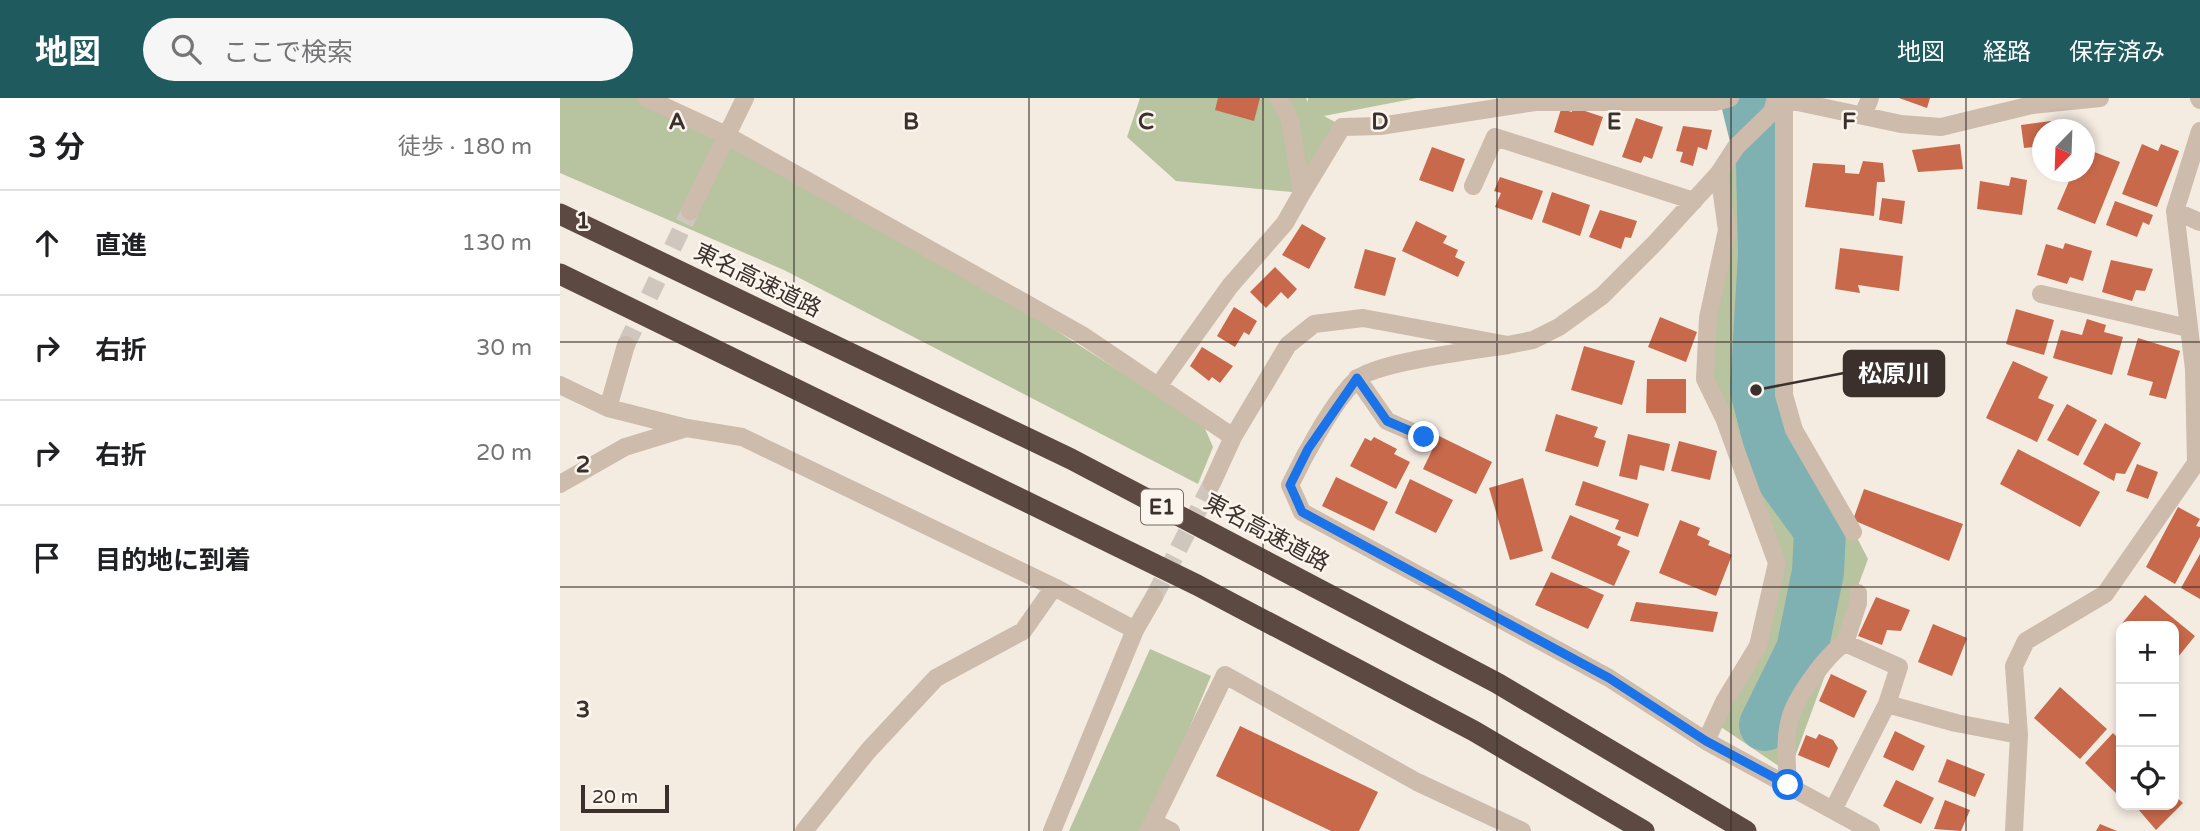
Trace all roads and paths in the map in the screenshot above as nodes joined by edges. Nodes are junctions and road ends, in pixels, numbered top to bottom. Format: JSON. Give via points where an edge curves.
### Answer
{"nodes":[{"id":1,"x":646,"y":98,"type":"edge"},
{"id":2,"x":745,"y":98,"type":"edge"},
{"id":3,"x":1279,"y":98,"type":"edge"},
{"id":4,"x":2100,"y":98,"type":"edge"},
{"id":5,"x":1723,"y":100,"type":"edge"},
{"id":6,"x":2031,"y":101,"type":"edge"},
{"id":7,"x":1778,"y":102,"type":"edge"},
{"id":8,"x":1867,"y":106,"type":"edge"},
{"id":9,"x":2200,"y":131,"type":"edge"},
{"id":10,"x":726,"y":135,"type":"junction"},
{"id":11,"x":1720,"y":173,"type":"junction"},
{"id":12,"x":1473,"y":187,"type":"dead end"},
{"id":13,"x":1303,"y":193,"type":"junction"},
{"id":14,"x":1694,"y":201,"type":"junction"},
{"id":15,"x":690,"y":211,"type":"tunnel mouth"},
{"id":16,"x":2175,"y":211,"type":"junction"},
{"id":17,"x":560,"y":214,"type":"edge"},
{"id":18,"x":2200,"y":222,"type":"edge"},
{"id":19,"x":560,"y":274,"type":"edge"},
{"id":20,"x":2041,"y":294,"type":"dead end"},
{"id":21,"x":2188,"y":328,"type":"junction"},
{"id":22,"x":626,"y":345,"type":"tunnel mouth"},
{"id":23,"x":1508,"y":345,"type":"junction"},
{"id":24,"x":1357,"y":378,"type":"junction"},
{"id":25,"x":560,"y":385,"type":"edge"},
{"id":26,"x":1159,"y":385,"type":"junction"},
{"id":27,"x":608,"y":408,"type":"junction"},
{"id":28,"x":687,"y":428,"type":"junction"},
{"id":29,"x":1233,"y":437,"type":"junction"},
{"id":30,"x":1424,"y":437,"type":"dead end"},
{"id":31,"x":2198,"y":464,"type":"edge"},
{"id":32,"x":1212,"y":483,"type":"tunnel mouth"},
{"id":33,"x":560,"y":484,"type":"edge"},
{"id":34,"x":1853,"y":532,"type":"dead end"},
{"id":35,"x":1054,"y":587,"type":"junction"},
{"id":36,"x":1858,"y":593,"type":"dead end"},
{"id":37,"x":1154,"y":597,"type":"tunnel mouth"},
{"id":38,"x":1135,"y":630,"type":"junction"},
{"id":39,"x":1845,"y":643,"type":"junction"},
{"id":40,"x":1886,"y":704,"type":"junction"},
{"id":41,"x":2019,"y":735,"type":"junction"},
{"id":42,"x":1706,"y":741,"type":"junction"},
{"id":43,"x":1788,"y":785,"type":"junction"},
{"id":44,"x":1833,"y":810,"type":"junction"},
{"id":45,"x":1151,"y":827,"type":"edge"},
{"id":46,"x":804,"y":831,"type":"edge"},
{"id":47,"x":1052,"y":831,"type":"edge"},
{"id":48,"x":1171,"y":831,"type":"edge"},
{"id":49,"x":1522,"y":831,"type":"edge"},
{"id":50,"x":1644,"y":831,"type":"edge"},
{"id":51,"x":1746,"y":831,"type":"edge"},
{"id":52,"x":1871,"y":831,"type":"edge"},
{"id":53,"x":2014,"y":831,"type":"edge"}],
"edges":[{"from":1,"to":10,"type":"street"},
{"from":2,"to":10,"type":"street"},
{"from":3,"to":13,"type":"street","via":[[1290,120]]},
{"from":4,"to":6,"type":"street"},
{"from":5,"to":13,"type":"street","via":[[1535,102],[1380,126],[1342,127]]},
{"from":6,"to":8,"type":"street","via":[[1941,127],[1901,124]]},
{"from":7,"to":8,"type":"street"},
{"from":7,"to":11,"type":"street","via":[[1736,147]]},
{"from":7,"to":34,"type":"street","via":[[1784,395],[1794,430]]},
{"from":9,"to":16,"type":"street"},
{"from":10,"to":15,"type":"street"},
{"from":10,"to":26,"type":"street","via":[[1037,309]]},
{"from":11,"to":14,"type":"street"},
{"from":11,"to":42,"type":"street","via":[[1727,230],[1708,318],[1706,379],[1777,563],[1758,646]]},
{"from":12,"to":14,"type":"street","via":[[1494,137]]},
{"from":13,"to":26,"type":"street","via":[[1285,223],[1230,286]]},
{"from":14,"to":23,"type":"street","via":[[1602,296],[1559,327],[1533,340]]},
{"from":16,"to":18,"type":"street"},
{"from":16,"to":21,"type":"street"},
{"from":17,"to":51,"type":"highway","name":"東名高速道路","number":"E1","via":[[1071,459],[1497,683]]},
{"from":19,"to":50,"type":"highway","number":"E1","via":[[1197,585],[1474,731]]},
{"from":20,"to":21,"type":"street"},
{"from":21,"to":31,"type":"street"},
{"from":22,"to":27,"type":"street"},
{"from":23,"to":24,"type":"street","via":[[1387,366]]},
{"from":23,"to":29,"type":"street","via":[[1363,318],[1314,324],[1288,345]]},
{"from":24,"to":30,"type":"street","via":[[1387,421]]},
{"from":24,"to":42,"type":"street","via":[[1308,449],[1290,485],[1302,512],[1609,678]]},
{"from":25,"to":27,"type":"street"},
{"from":26,"to":29,"type":"street"},
{"from":27,"to":28,"type":"street"},
{"from":28,"to":33,"type":"street","via":[[625,447]]},
{"from":28,"to":35,"type":"street","via":[[742,437]]},
{"from":29,"to":32,"type":"street"},
{"from":31,"to":41,"type":"street","via":[[2105,594],[2026,641],[2014,666]]},
{"from":35,"to":38,"type":"street"},
{"from":35,"to":46,"type":"street","via":[[1023,631],[936,678],[868,751]]},
{"from":36,"to":39,"type":"street"},
{"from":37,"to":38,"type":"street"},
{"from":38,"to":47,"type":"street"},
{"from":39,"to":40,"type":"street","via":[[1899,667]]},
{"from":39,"to":43,"type":"street","via":[[1832,652],[1790,716]]},
{"from":40,"to":41,"type":"street"},
{"from":40,"to":44,"type":"street"},
{"from":41,"to":53,"type":"street"},
{"from":42,"to":43,"type":"street"},
{"from":43,"to":44,"type":"street"},
{"from":44,"to":52,"type":"street"},
{"from":45,"to":48,"type":"street"},
{"from":45,"to":49,"type":"street","via":[[1225,674],[1417,782]]}]}
